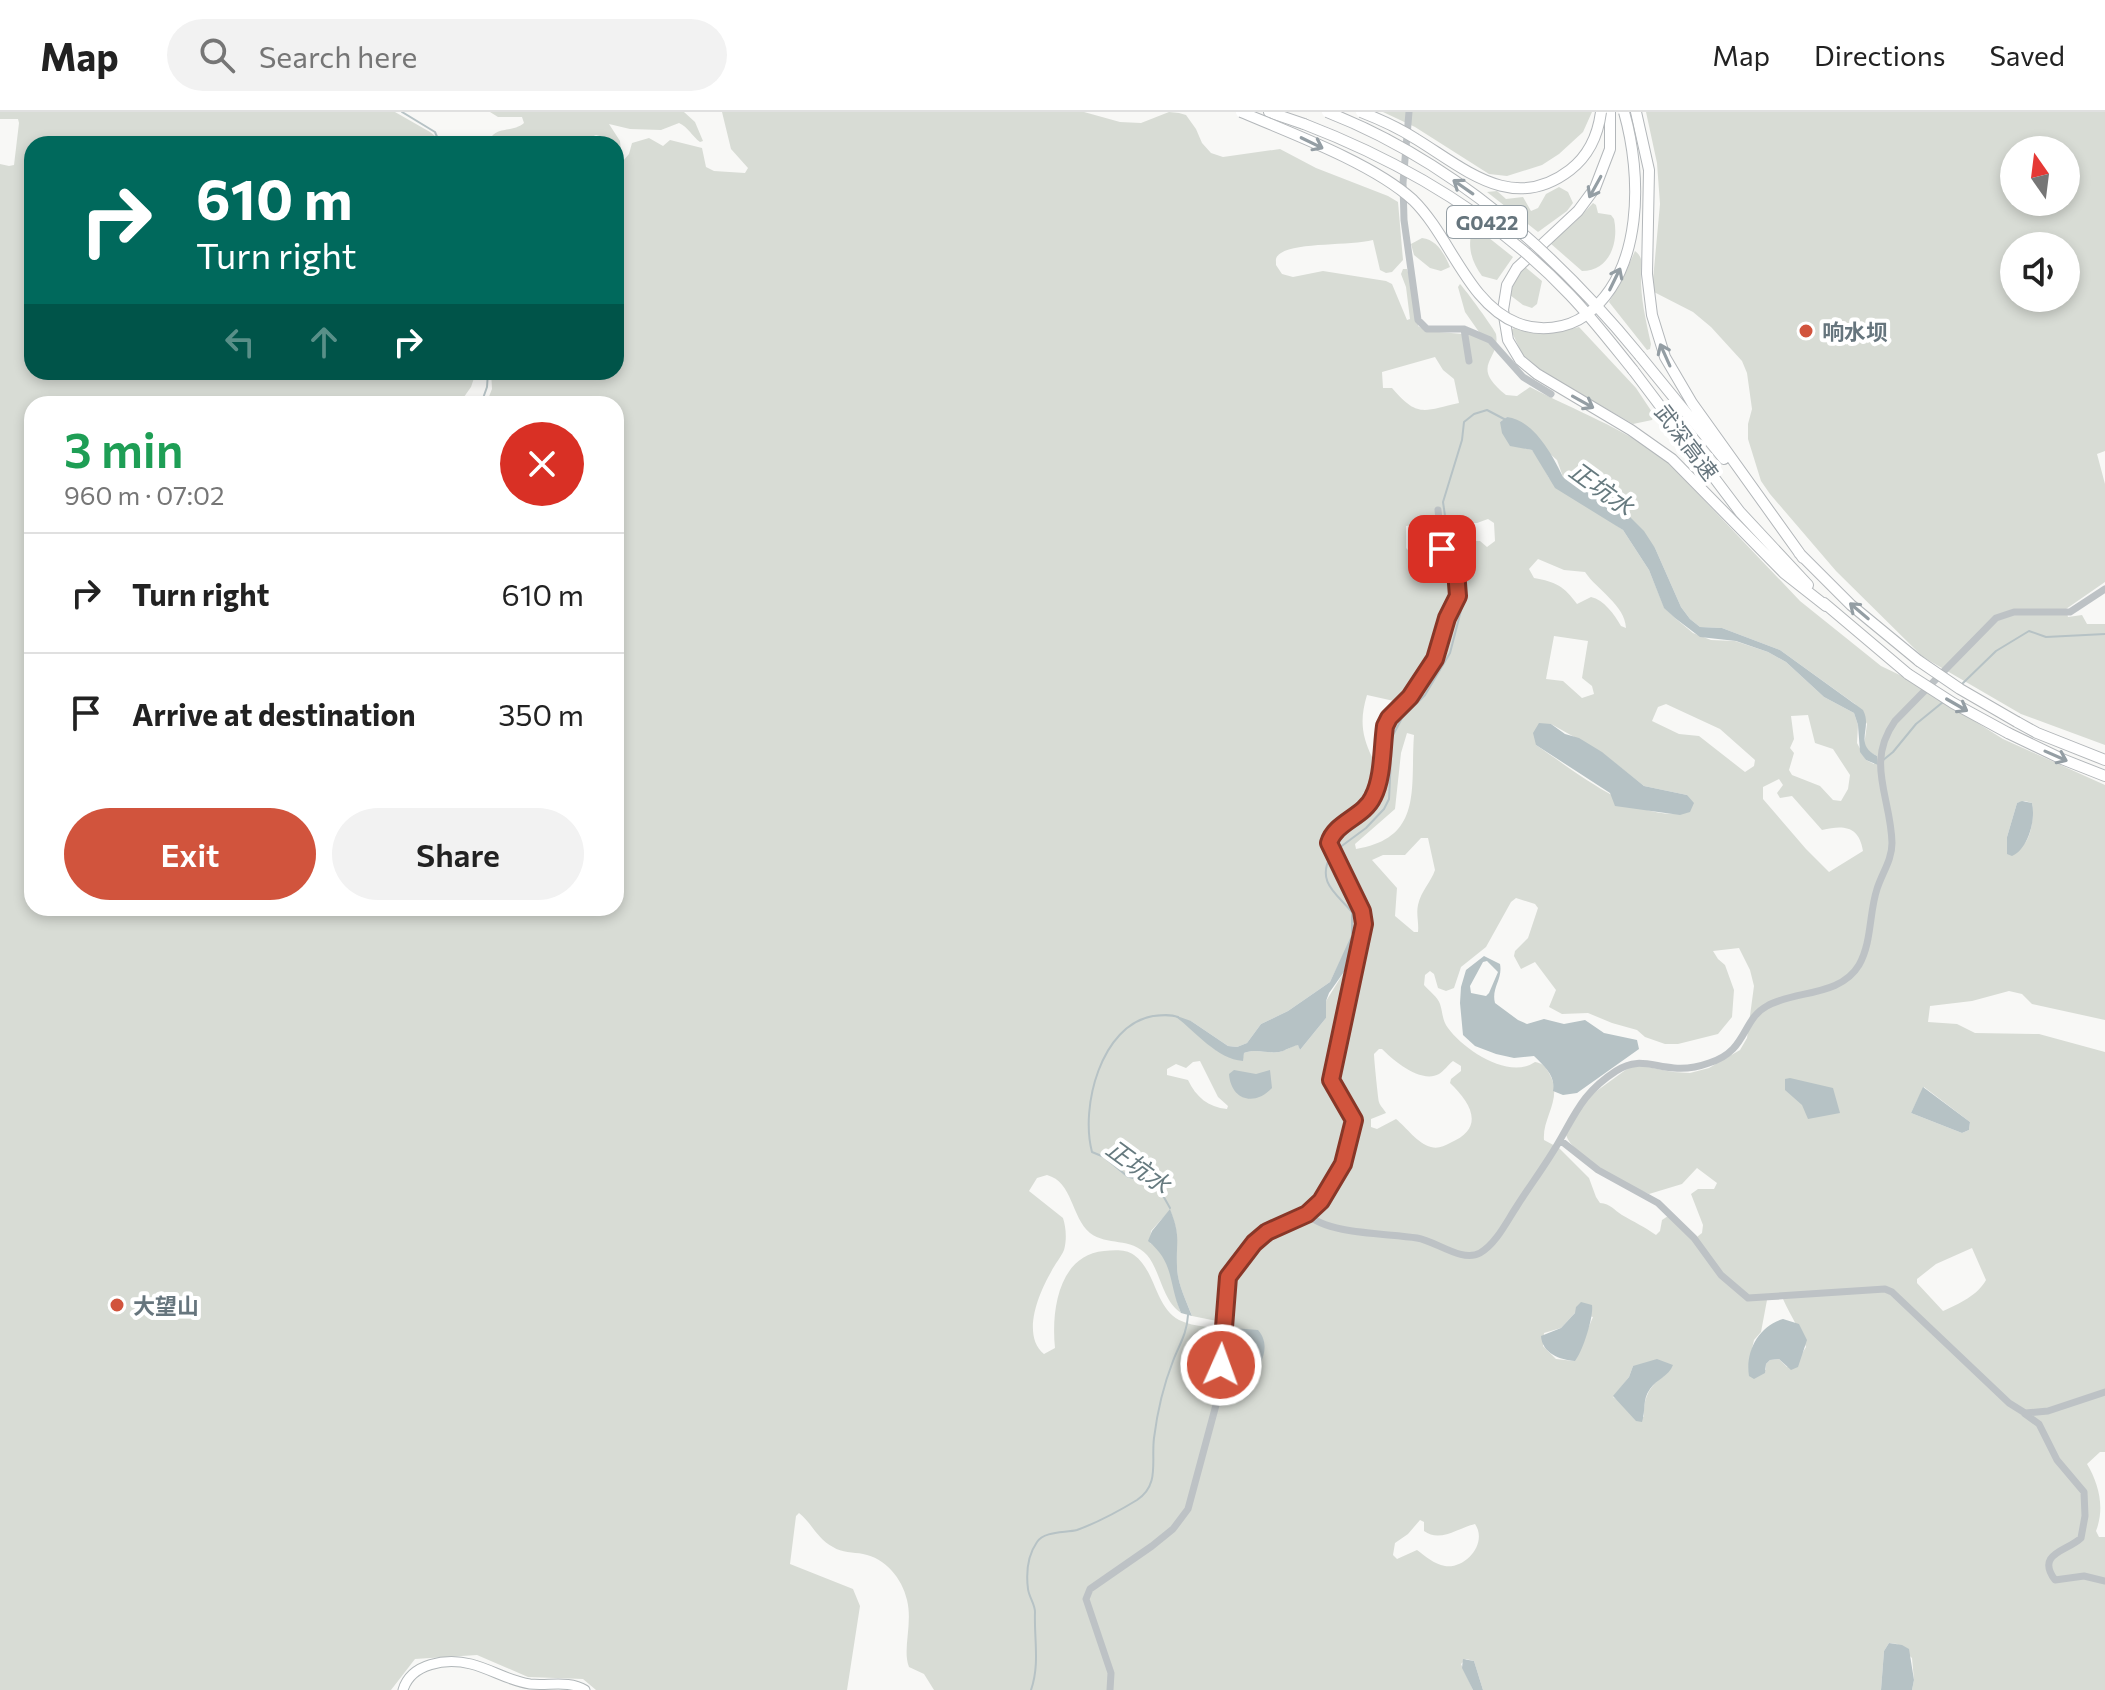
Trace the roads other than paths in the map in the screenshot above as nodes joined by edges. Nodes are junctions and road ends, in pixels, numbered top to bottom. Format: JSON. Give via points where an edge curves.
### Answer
{"nodes":[{"id":1,"x":1241,"y":112,"type":"edge"},
{"id":2,"x":1269,"y":112,"type":"edge"},
{"id":3,"x":1327,"y":112,"type":"edge"},
{"id":4,"x":1361,"y":112,"type":"edge"},
{"id":5,"x":1409,"y":112,"type":"edge"},
{"id":6,"x":1601,"y":112,"type":"edge"},
{"id":7,"x":1610,"y":112,"type":"edge"},
{"id":8,"x":1624,"y":112,"type":"edge"},
{"id":9,"x":1636,"y":112,"type":"edge"},
{"id":10,"x":1464,"y":329,"type":"junction"},
{"id":11,"x":1469,"y":361,"type":"dead end"},
{"id":12,"x":1551,"y":394,"type":"dead end"},
{"id":13,"x":1438,"y":510,"type":"dead end"},
{"id":14,"x":1803,"y":558,"type":"junction"},
{"id":15,"x":2105,"y":589,"type":"edge"},
{"id":16,"x":1826,"y":606,"type":"junction"},
{"id":17,"x":2105,"y":759,"type":"edge"},
{"id":18,"x":2105,"y":776,"type":"edge"},
{"id":19,"x":1560,"y":1140,"type":"junction"},
{"id":20,"x":1307,"y":1214,"type":"junction"},
{"id":21,"x":2105,"y":1392,"type":"edge"},
{"id":22,"x":2025,"y":1413,"type":"junction"},
{"id":23,"x":2105,"y":1581,"type":"edge"},
{"id":24,"x":403,"y":1690,"type":"edge"},
{"id":25,"x":585,"y":1690,"type":"edge"},
{"id":26,"x":1110,"y":1690,"type":"edge"}],
"edges":[{"from":1,"to":8,"type":"highway","one_way":true,"bridge":true,"via":[[1389,182],[1428,216],[1490,306],[1518,324],[1544,328],[1569,325],[1593,310],[1612,287],[1625,257],[1635,193]]},
{"from":2,"to":16,"type":"highway","name":"武深高速","number":"G0422","bridge":true,"via":[[1358,144],[1407,169],[1484,220],[1543,268],[1633,370],[1740,512]]},
{"from":14,"to":3,"type":"highway","name":"武深高速","number":"G0422","one_way":true,"bridge":true,"via":[[1602,309],[1561,267],[1488,205],[1400,146]]},
{"from":4,"to":6,"type":"highway","bridge":true,"via":[[1485,181],[1527,188],[1550,183],[1582,159]]},
{"from":5,"to":10,"type":"street","via":[[1404,220],[1417,317],[1427,329]]},
{"from":7,"to":16,"type":"highway","one_way":true,"via":[[1610,149],[1595,188],[1517,268],[1507,285],[1503,310],[1508,340],[1537,374],[1672,459],[1784,573]]},
{"from":14,"to":9,"type":"highway","one_way":true,"via":[[1692,403],[1659,341],[1647,290],[1649,170]]},
{"from":10,"to":11,"type":"street"},
{"from":10,"to":12,"type":"street","via":[[1490,340],[1523,377]]},
{"from":13,"to":20,"type":"street","via":[[1442,549],[1456,571],[1458,596],[1435,659],[1385,726],[1375,795],[1333,833],[1329,843],[1364,918],[1331,1080],[1354,1120],[1343,1164]]},
{"from":17,"to":14,"type":"highway","name":"武深高速","number":"G0422","one_way":true,"bridge":true,"via":[[2017,722],[1960,689],[1851,605]]},
{"from":15,"to":19,"type":"street","via":[[2067,613],[2014,612],[1996,618],[1883,738],[1880,760],[1892,847],[1857,969],[1830,987],[1761,1010],[1736,1048],[1717,1060],[1689,1068],[1636,1062],[1617,1070],[1586,1096]]},
{"from":16,"to":18,"type":"highway","name":"武深高速","number":"G0422","one_way":true,"bridge":true,"via":[[1908,674],[1953,703]]},
{"from":19,"to":20,"type":"street","via":[[1479,1254],[1455,1252],[1418,1238],[1346,1229]]},
{"from":19,"to":22,"type":"street","via":[[1598,1170],[1658,1203],[1748,1298],[1885,1289]]},
{"from":20,"to":26,"type":"street","via":[[1267,1232],[1228,1277],[1216,1405],[1188,1509],[1173,1529],[1090,1589],[1086,1599],[1111,1673]]},
{"from":21,"to":22,"type":"street"},
{"from":22,"to":23,"type":"street","via":[[2039,1424],[2085,1498],[2081,1538],[2053,1554],[2052,1577]]},
{"from":24,"to":25,"type":"main road","via":[[416,1669],[468,1663],[528,1684],[567,1684]]}]}
